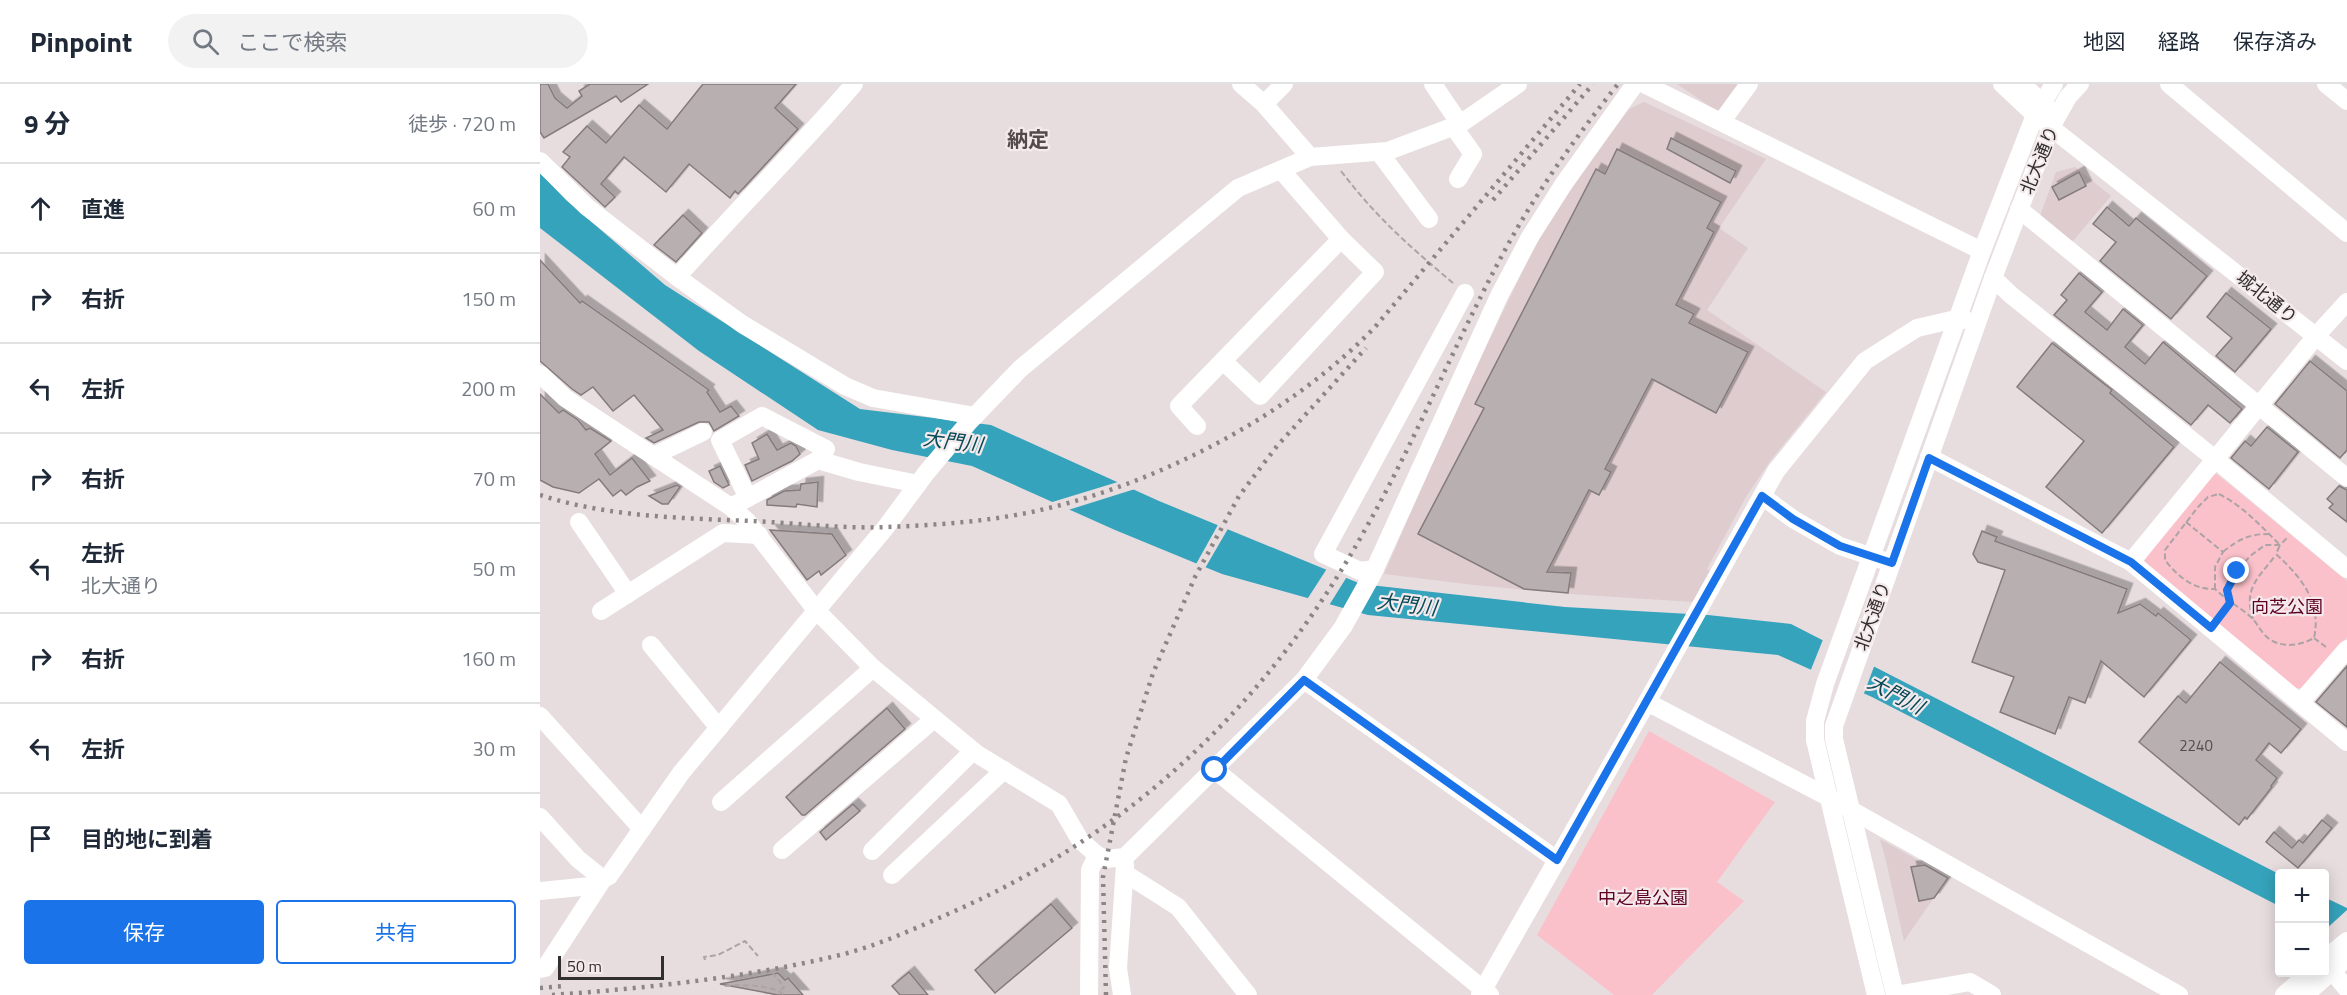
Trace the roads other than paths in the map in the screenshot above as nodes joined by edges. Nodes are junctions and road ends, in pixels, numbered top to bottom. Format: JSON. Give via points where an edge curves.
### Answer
{"nodes":[{"id":1,"x":854,"y":84,"type":"edge"},
{"id":2,"x":1241,"y":84,"type":"edge"},
{"id":3,"x":1284,"y":84,"type":"edge"},
{"id":4,"x":1433,"y":84,"type":"edge"},
{"id":5,"x":1518,"y":84,"type":"edge"},
{"id":6,"x":1635,"y":84,"type":"edge"},
{"id":7,"x":1644,"y":84,"type":"edge"},
{"id":8,"x":1749,"y":84,"type":"edge"},
{"id":9,"x":2002,"y":84,"type":"edge"},
{"id":10,"x":2054,"y":84,"type":"edge"},
{"id":11,"x":2080,"y":84,"type":"edge"},
{"id":12,"x":2169,"y":84,"type":"edge"},
{"id":13,"x":2326,"y":84,"type":"edge"},
{"id":14,"x":2034,"y":96,"type":"edge"},
{"id":15,"x":2347,"y":101,"type":"edge"},
{"id":16,"x":1264,"y":104,"type":"junction"},
{"id":17,"x":1722,"y":121,"type":"junction"},
{"id":18,"x":2054,"y":122,"type":"junction"},
{"id":19,"x":1456,"y":125,"type":"junction"},
{"id":20,"x":1379,"y":152,"type":"junction"},
{"id":21,"x":1310,"y":157,"type":"junction"},
{"id":22,"x":540,"y":161,"type":"edge"},
{"id":23,"x":1281,"y":170,"type":"junction"},
{"id":24,"x":1458,"y":179,"type":"dead end"},
{"id":25,"x":2019,"y":209,"type":"junction"},
{"id":26,"x":1424,"y":218,"type":"dead end"},
{"id":27,"x":2347,"y":233,"type":"edge"},
{"id":28,"x":1341,"y":239,"type":"junction"},
{"id":29,"x":1982,"y":250,"type":"junction"},
{"id":30,"x":677,"y":277,"type":"junction"},
{"id":31,"x":1993,"y":278,"type":"junction"},
{"id":32,"x":1465,"y":293,"type":"road end"},
{"id":33,"x":2347,"y":303,"type":"edge"},
{"id":34,"x":1960,"y":318,"type":"junction"},
{"id":35,"x":1977,"y":324,"type":"junction"},
{"id":36,"x":2316,"y":336,"type":"junction"},
{"id":37,"x":1223,"y":361,"type":"junction"},
{"id":38,"x":2347,"y":361,"type":"edge"},
{"id":39,"x":540,"y":374,"type":"edge"},
{"id":40,"x":2259,"y":406,"type":"junction"},
{"id":41,"x":972,"y":418,"type":"junction"},
{"id":42,"x":1197,"y":426,"type":"dead end"},
{"id":43,"x":703,"y":432,"type":"dead end"},
{"id":44,"x":653,"y":456,"type":"junction"},
{"id":45,"x":1929,"y":458,"type":"junction"},
{"id":46,"x":2215,"y":459,"type":"junction"},
{"id":47,"x":818,"y":460,"type":"junction"},
{"id":48,"x":2347,"y":478,"type":"edge"},
{"id":49,"x":922,"y":479,"type":"junction"},
{"id":50,"x":1762,"y":496,"type":"junction"},
{"id":51,"x":748,"y":498,"type":"junction"},
{"id":52,"x":731,"y":507,"type":"junction"},
{"id":53,"x":579,"y":522,"type":"dead end"},
{"id":54,"x":759,"y":535,"type":"junction"},
{"id":55,"x":1873,"y":557,"type":"junction"},
{"id":56,"x":2131,"y":562,"type":"junction"},
{"id":57,"x":1892,"y":563,"type":"junction"},
{"id":58,"x":2347,"y":569,"type":"edge"},
{"id":59,"x":1373,"y":572,"type":"junction"},
{"id":60,"x":628,"y":594,"type":"junction"},
{"id":61,"x":816,"y":610,"type":"junction"},
{"id":62,"x":601,"y":611,"type":"dead end"},
{"id":63,"x":651,"y":645,"type":"dead end"},
{"id":64,"x":2347,"y":649,"type":"edge"},
{"id":65,"x":873,"y":668,"type":"junction"},
{"id":66,"x":1304,"y":680,"type":"junction"},
{"id":67,"x":1647,"y":702,"type":"junction"},
{"id":68,"x":2300,"y":703,"type":"junction"},
{"id":69,"x":540,"y":716,"type":"edge"},
{"id":70,"x":934,"y":718,"type":"junction"},
{"id":71,"x":719,"y":728,"type":"junction"},
{"id":72,"x":2347,"y":742,"type":"edge"},
{"id":73,"x":973,"y":751,"type":"junction"},
{"id":74,"x":1004,"y":770,"type":"junction"},
{"id":75,"x":1215,"y":770,"type":"junction"},
{"id":76,"x":1830,"y":798,"type":"junction"},
{"id":77,"x":721,"y":802,"type":"dead end"},
{"id":78,"x":1853,"y":812,"type":"junction"},
{"id":79,"x":540,"y":817,"type":"edge"},
{"id":80,"x":642,"y":829,"type":"junction"},
{"id":81,"x":782,"y":850,"type":"dead end"},
{"id":82,"x":872,"y":851,"type":"dead end"},
{"id":83,"x":1097,"y":855,"type":"junction"},
{"id":84,"x":1557,"y":860,"type":"junction"},
{"id":85,"x":1125,"y":866,"type":"junction"},
{"id":86,"x":892,"y":875,"type":"dead end"},
{"id":87,"x":603,"y":879,"type":"junction"},
{"id":88,"x":540,"y":891,"type":"edge"},
{"id":89,"x":2336,"y":957,"type":"edge"},
{"id":90,"x":540,"y":969,"type":"edge"},
{"id":91,"x":2304,"y":977,"type":"edge"},
{"id":92,"x":2347,"y":989,"type":"edge"},
{"id":93,"x":1484,"y":993,"type":"edge"},
{"id":94,"x":1089,"y":995,"type":"edge"},
{"id":95,"x":1122,"y":995,"type":"edge"},
{"id":96,"x":1248,"y":995,"type":"edge"},
{"id":97,"x":1876,"y":995,"type":"edge"},
{"id":98,"x":1895,"y":995,"type":"edge"},
{"id":99,"x":1992,"y":995,"type":"edge"},
{"id":100,"x":2179,"y":995,"type":"edge"},
{"id":101,"x":2284,"y":995,"type":"edge"},
{"id":102,"x":2305,"y":995,"type":"edge"}],
"edges":[{"from":1,"to":30,"type":"street"},
{"from":2,"to":16,"type":"street"},
{"from":3,"to":16,"type":"street"},
{"from":4,"to":19,"type":"street"},
{"from":5,"to":19,"type":"street"},
{"from":6,"to":59,"type":"street","via":[[1563,184],[1498,296]]},
{"from":7,"to":17,"type":"street"},
{"from":8,"to":17,"type":"street"},
{"from":9,"to":14,"type":"street","name":"城北通り"},
{"from":10,"to":14,"type":"street","name":"北大通り"},
{"from":11,"to":18,"type":"street","name":"北大通り"},
{"from":12,"to":27,"type":"street"},
{"from":13,"to":15,"type":"street"},
{"from":14,"to":18,"type":"street","name":"城北通り"},
{"from":14,"to":29,"type":"street","name":"北大通り"},
{"from":16,"to":21,"type":"street"},
{"from":17,"to":29,"type":"street"},
{"from":18,"to":25,"type":"street","name":"北大通り"},
{"from":18,"to":36,"type":"street","name":"城北通り"},
{"from":19,"to":20,"type":"street"},
{"from":19,"to":24,"type":"street","via":[[1473,154]]},
{"from":20,"to":21,"type":"street"},
{"from":20,"to":26,"type":"street"},
{"from":21,"to":23,"type":"street"},
{"from":22,"to":30,"type":"street","via":[[587,207]]},
{"from":23,"to":28,"type":"street"},
{"from":23,"to":41,"type":"street","via":[[1238,188],[1020,369]]},
{"from":25,"to":31,"type":"street","name":"北大通り"},
{"from":25,"to":40,"type":"street"},
{"from":28,"to":37,"type":"street"},
{"from":28,"to":37,"type":"street","via":[[1375,273],[1260,396]]},
{"from":29,"to":34,"type":"street","name":"北大通り"},
{"from":30,"to":41,"type":"street","via":[[742,324],[845,386],[873,398]]},
{"from":31,"to":35,"type":"street","name":"北大通り"},
{"from":31,"to":46,"type":"street"},
{"from":32,"to":59,"type":"street","via":[[1323,554],[1360,571]]},
{"from":33,"to":36,"type":"street"},
{"from":34,"to":35,"type":"street"},
{"from":34,"to":50,"type":"street","via":[[1917,328],[1865,361],[1776,471]]},
{"from":34,"to":55,"type":"street","name":"北大通り"},
{"from":35,"to":45,"type":"street","name":"北大通り"},
{"from":36,"to":38,"type":"street","name":"城北通り"},
{"from":36,"to":40,"type":"street"},
{"from":37,"to":42,"type":"street","via":[[1179,406]]},
{"from":39,"to":44,"type":"street","via":[[565,398]]},
{"from":40,"to":46,"type":"street"},
{"from":40,"to":48,"type":"street"},
{"from":41,"to":49,"type":"street"},
{"from":43,"to":44,"type":"street"},
{"from":44,"to":52,"type":"street"},
{"from":45,"to":56,"type":"street"},
{"from":45,"to":57,"type":"street","name":"北大通り"},
{"from":46,"to":56,"type":"street","via":[[2180,517]]},
{"from":46,"to":58,"type":"street"},
{"from":47,"to":49,"type":"street","via":[[860,472]]},
{"from":47,"to":51,"type":"street"},
{"from":47,"to":51,"type":"street","via":[[826,449],[762,416],[720,440]]},
{"from":49,"to":61,"type":"street"},
{"from":50,"to":55,"type":"street","via":[[1840,546]]},
{"from":50,"to":67,"type":"street"},
{"from":51,"to":52,"type":"street"},
{"from":52,"to":54,"type":"street"},
{"from":53,"to":60,"type":"street"},
{"from":54,"to":60,"type":"street","via":[[723,533]]},
{"from":54,"to":61,"type":"street"},
{"from":55,"to":57,"type":"street"},
{"from":55,"to":76,"type":"street","name":"北大通り","via":[[1815,722],[1815,740]]},
{"from":56,"to":68,"type":"street"},
{"from":57,"to":78,"type":"street","name":"北大通り","via":[[1833,726]]},
{"from":59,"to":66,"type":"street","via":[[1343,627]]},
{"from":60,"to":62,"type":"street"},
{"from":61,"to":65,"type":"street"},
{"from":61,"to":71,"type":"street"},
{"from":63,"to":71,"type":"street"},
{"from":64,"to":68,"type":"street"},
{"from":65,"to":70,"type":"street"},
{"from":65,"to":77,"type":"street"},
{"from":66,"to":75,"type":"street"},
{"from":66,"to":84,"type":"street"},
{"from":67,"to":76,"type":"street"},
{"from":67,"to":84,"type":"street"},
{"from":68,"to":72,"type":"street"},
{"from":69,"to":80,"type":"street"},
{"from":70,"to":73,"type":"street"},
{"from":70,"to":81,"type":"street"},
{"from":71,"to":80,"type":"street"},
{"from":73,"to":74,"type":"street"},
{"from":73,"to":82,"type":"street"},
{"from":74,"to":83,"type":"street","via":[[1059,804],[1080,840]]},
{"from":74,"to":86,"type":"street"},
{"from":75,"to":85,"type":"street"},
{"from":75,"to":93,"type":"street"},
{"from":76,"to":78,"type":"street"},
{"from":76,"to":97,"type":"street","name":"北大通り"},
{"from":78,"to":98,"type":"street","name":"北大通り"},
{"from":78,"to":100,"type":"street"},
{"from":79,"to":87,"type":"street"},
{"from":80,"to":87,"type":"street"},
{"from":83,"to":85,"type":"street"},
{"from":83,"to":94,"type":"street","via":[[1090,870]]},
{"from":84,"to":93,"type":"street"},
{"from":85,"to":95,"type":"street","via":[[1118,968]]},
{"from":85,"to":96,"type":"street","via":[[1178,907]]},
{"from":87,"to":88,"type":"street","via":[[591,886]]},
{"from":87,"to":90,"type":"street","via":[[545,968]]},
{"from":89,"to":92,"type":"street"},
{"from":89,"to":102,"type":"street"},
{"from":91,"to":101,"type":"street"},
{"from":98,"to":99,"type":"street","via":[[1970,982]]}]}
